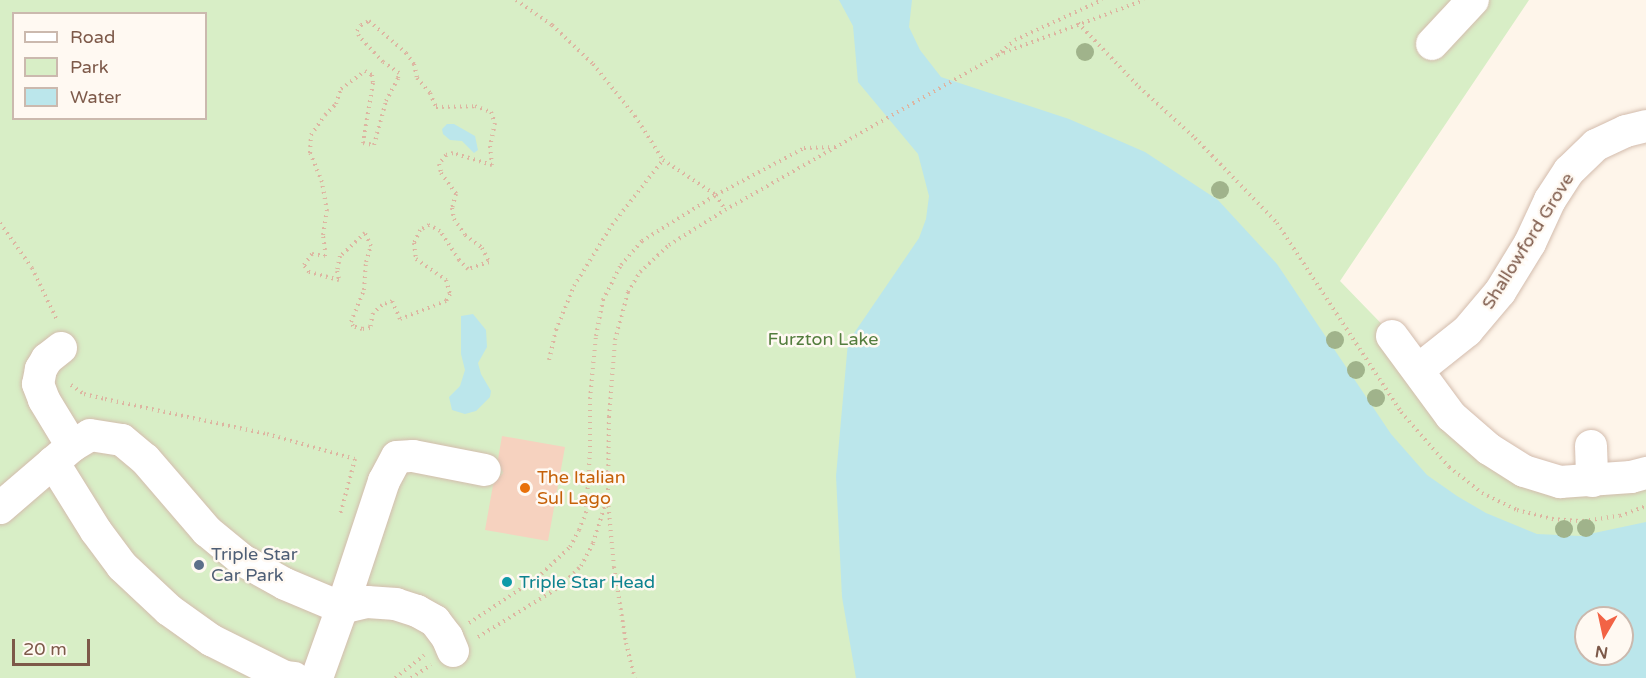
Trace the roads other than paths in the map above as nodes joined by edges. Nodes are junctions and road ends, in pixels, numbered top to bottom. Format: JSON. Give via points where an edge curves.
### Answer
{"nodes":[{"id":1,"x":1473,"y":0,"type":"edge"},
{"id":2,"x":1432,"y":44,"type":"dead end"},
{"id":3,"x":1646,"y":126,"type":"edge"},
{"id":4,"x":1392,"y":336,"type":"dead end"},
{"id":5,"x":61,"y":348,"type":"road end"},
{"id":6,"x":1418,"y":370,"type":"junction"},
{"id":7,"x":1590,"y":446,"type":"dead end"},
{"id":8,"x":63,"y":454,"type":"junction"},
{"id":9,"x":485,"y":470,"type":"dead end"},
{"id":10,"x":1646,"y":472,"type":"edge"},
{"id":11,"x":1592,"y":481,"type":"junction"},
{"id":12,"x":0,"y":508,"type":"edge"},
{"id":13,"x":342,"y":608,"type":"junction"},
{"id":14,"x":450,"y":644,"type":"road end"},
{"id":15,"x":294,"y":678,"type":"edge"},
{"id":16,"x":317,"y":678,"type":"edge"}],
"edges":[{"from":1,"to":2,"type":"street"},
{"from":3,"to":6,"type":"street","name":"Shallowford Grove","via":[[1596,145],[1569,171],[1500,292],[1467,331]]},
{"from":4,"to":6,"type":"street"},
{"from":5,"to":8,"type":"street","via":[[47,359],[38,384]]},
{"from":6,"to":11,"type":"street","via":[[1451,416],[1489,449],[1524,471],[1560,482]]},
{"from":7,"to":11,"type":"street"},
{"from":8,"to":12,"type":"street"},
{"from":8,"to":13,"type":"street","via":[[90,435],[122,440],[145,459],[207,531],[242,560],[285,584]]},
{"from":8,"to":15,"type":"street","via":[[96,531],[122,566],[169,610],[211,640]]},
{"from":9,"to":13,"type":"street","via":[[413,456],[397,457],[384,481]]},
{"from":10,"to":11,"type":"street"},
{"from":13,"to":14,"type":"street","via":[[368,602],[417,610],[435,621]]},
{"from":13,"to":16,"type":"street"}]}
